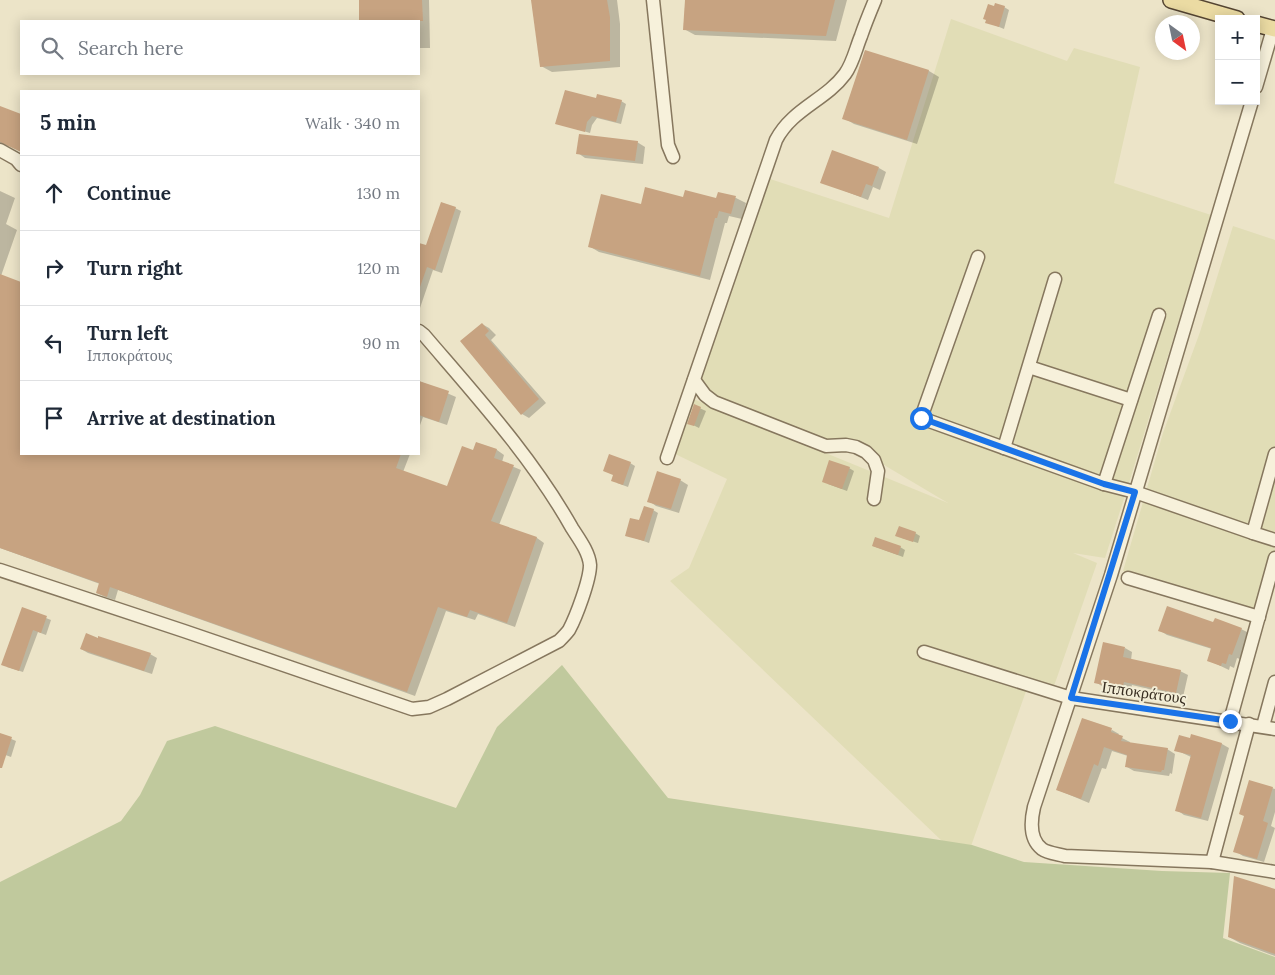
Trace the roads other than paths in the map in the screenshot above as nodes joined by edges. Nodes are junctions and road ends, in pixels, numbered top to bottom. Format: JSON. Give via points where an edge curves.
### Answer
{"nodes":[{"id":1,"x":653,"y":0,"type":"edge"},
{"id":2,"x":875,"y":0,"type":"edge"},
{"id":3,"x":1171,"y":0,"type":"edge"},
{"id":4,"x":1223,"y":15,"type":"edge"},
{"id":5,"x":1260,"y":25,"type":"edge"},
{"id":6,"x":1274,"y":29,"type":"edge"},
{"id":7,"x":1260,"y":74,"type":"edge"},
{"id":8,"x":1251,"y":105,"type":"edge"},
{"id":9,"x":0,"y":150,"type":"edge"},
{"id":10,"x":673,"y":157,"type":"dead end"},
{"id":11,"x":20,"y":164,"type":"edge"},
{"id":12,"x":978,"y":257,"type":"dead end"},
{"id":13,"x":1055,"y":279,"type":"dead end"},
{"id":14,"x":1159,"y":316,"type":"dead end"},
{"id":15,"x":420,"y":332,"type":"edge"},
{"id":16,"x":1029,"y":367,"type":"junction"},
{"id":17,"x":694,"y":380,"type":"junction"},
{"id":18,"x":1132,"y":400,"type":"junction"},
{"id":19,"x":1004,"y":448,"type":"junction"},
{"id":20,"x":1275,"y":454,"type":"edge"},
{"id":21,"x":667,"y":458,"type":"dead end"},
{"id":22,"x":1104,"y":484,"type":"junction"},
{"id":23,"x":1135,"y":492,"type":"junction"},
{"id":24,"x":874,"y":499,"type":"dead end"},
{"id":25,"x":1253,"y":533,"type":"junction"},
{"id":26,"x":1275,"y":540,"type":"edge"},
{"id":27,"x":1275,"y":558,"type":"edge"},
{"id":28,"x":0,"y":570,"type":"edge"},
{"id":29,"x":1128,"y":578,"type":"dead end"},
{"id":30,"x":1259,"y":617,"type":"junction"},
{"id":31,"x":924,"y":652,"type":"dead end"},
{"id":32,"x":1275,"y":682,"type":"edge"},
{"id":33,"x":1071,"y":698,"type":"junction"},
{"id":34,"x":1230,"y":721,"type":"junction"},
{"id":35,"x":1249,"y":724,"type":"junction"},
{"id":36,"x":1269,"y":728,"type":"edge"},
{"id":37,"x":1212,"y":862,"type":"junction"},
{"id":38,"x":1275,"y":872,"type":"edge"}],
"edges":[{"from":1,"to":10,"type":"street","via":[[668,145]]},
{"from":2,"to":17,"type":"street","via":[[845,74],[783,127],[776,140]]},
{"from":3,"to":4,"type":"main road"},
{"from":5,"to":6,"type":"main road"},
{"from":6,"to":7,"type":"street"},
{"from":8,"to":23,"type":"street"},
{"from":9,"to":11,"type":"street"},
{"from":12,"to":19,"type":"street","via":[[921,418]]},
{"from":13,"to":16,"type":"street"},
{"from":14,"to":18,"type":"street"},
{"from":15,"to":28,"type":"street","via":[[521,449],[552,493],[586,552],[590,565],[588,576],[576,615],[559,642],[447,699],[429,707],[412,709]]},
{"from":16,"to":18,"type":"street"},
{"from":16,"to":19,"type":"street"},
{"from":17,"to":21,"type":"street"},
{"from":17,"to":24,"type":"street","via":[[714,402],[826,446],[846,445],[866,452],[878,471]]},
{"from":18,"to":22,"type":"street"},
{"from":19,"to":22,"type":"street"},
{"from":20,"to":25,"type":"street"},
{"from":22,"to":23,"type":"street"},
{"from":23,"to":25,"type":"street"},
{"from":23,"to":33,"type":"street"},
{"from":25,"to":26,"type":"street"},
{"from":27,"to":30,"type":"street"},
{"from":29,"to":30,"type":"street"},
{"from":30,"to":34,"type":"street"},
{"from":31,"to":33,"type":"street","name":"Ιπποκράτους"},
{"from":32,"to":36,"type":"street"},
{"from":33,"to":34,"type":"street","name":"Ιπποκράτους"},
{"from":33,"to":37,"type":"street","via":[[1034,807],[1031,825],[1042,849],[1064,856]]},
{"from":34,"to":35,"type":"street","name":"Ιπποκράτους"},
{"from":35,"to":36,"type":"street","name":"Ιπποκράτους"},
{"from":35,"to":37,"type":"street"},
{"from":37,"to":38,"type":"street"}]}
